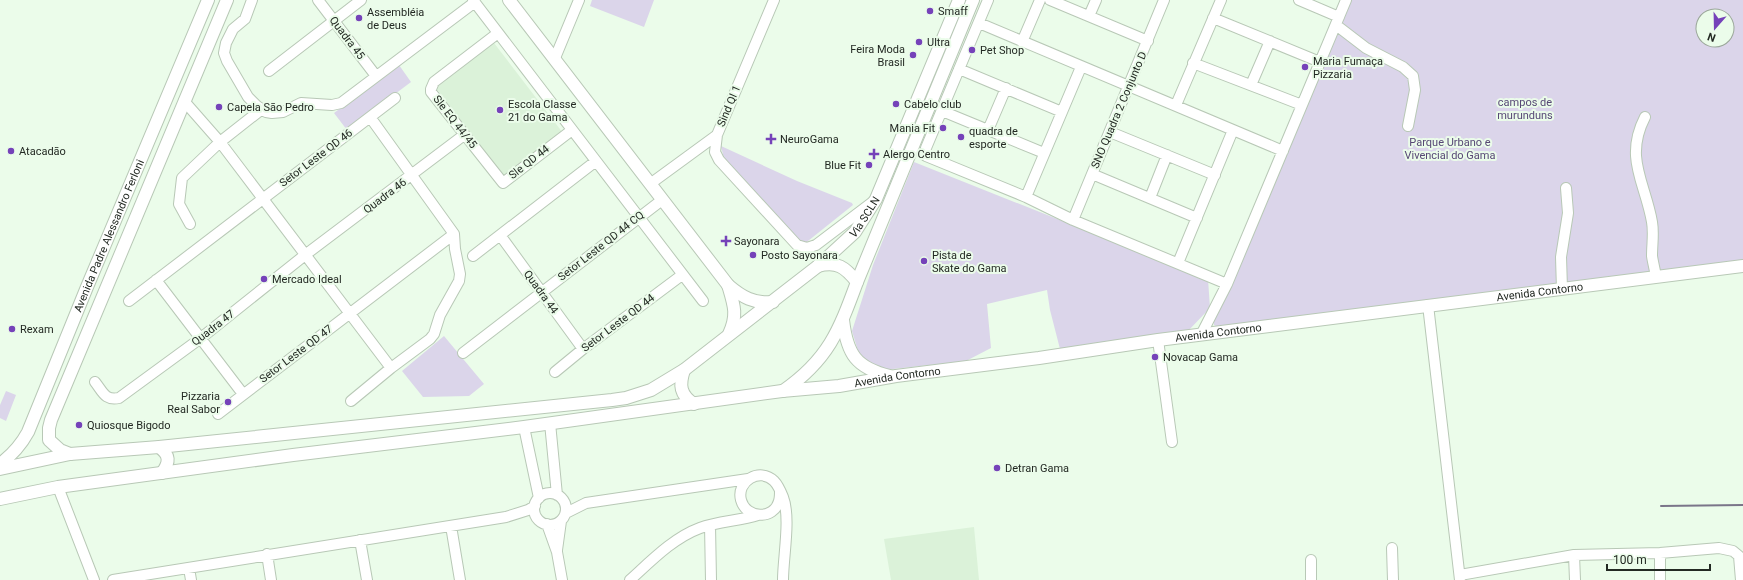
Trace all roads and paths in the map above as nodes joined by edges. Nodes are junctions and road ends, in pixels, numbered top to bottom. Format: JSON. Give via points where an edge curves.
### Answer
{"nodes":[{"id":1,"x":208,"y":0,"type":"edge"},
{"id":2,"x":227,"y":0,"type":"edge"},
{"id":3,"x":252,"y":0,"type":"edge"},
{"id":4,"x":318,"y":0,"type":"edge"},
{"id":5,"x":361,"y":0,"type":"edge"},
{"id":6,"x":510,"y":0,"type":"edge"},
{"id":7,"x":579,"y":0,"type":"edge"},
{"id":8,"x":774,"y":0,"type":"edge"},
{"id":9,"x":974,"y":0,"type":"edge"},
{"id":10,"x":988,"y":0,"type":"edge"},
{"id":11,"x":1040,"y":0,"type":"edge"},
{"id":12,"x":1050,"y":0,"type":"edge"},
{"id":13,"x":1096,"y":0,"type":"edge"},
{"id":14,"x":1164,"y":0,"type":"edge"},
{"id":15,"x":1221,"y":0,"type":"edge"},
{"id":16,"x":1299,"y":0,"type":"edge"},
{"id":17,"x":1346,"y":0,"type":"edge"},
{"id":18,"x":474,"y":1,"type":"edge"},
{"id":19,"x":957,"y":1,"type":"edge"},
{"id":20,"x":202,"y":16,"type":"junction"},
{"id":21,"x":1089,"y":16,"type":"junction"},
{"id":22,"x":1213,"y":18,"type":"junction"},
{"id":23,"x":335,"y":21,"type":"junction"},
{"id":24,"x":1337,"y":21,"type":"junction"},
{"id":25,"x":217,"y":23,"type":"junction"},
{"id":26,"x":979,"y":23,"type":"junction"},
{"id":27,"x":498,"y":33,"type":"junction"},
{"id":28,"x":194,"y":34,"type":"junction"},
{"id":29,"x":211,"y":40,"type":"junction"},
{"id":30,"x":1148,"y":41,"type":"junction"},
{"id":31,"x":1270,"y":41,"type":"junction"},
{"id":32,"x":1022,"y":42,"type":"junction"},
{"id":33,"x":555,"y":58,"type":"junction"},
{"id":34,"x":1320,"y":62,"type":"junction"},
{"id":35,"x":1193,"y":63,"type":"junction"},
{"id":36,"x":1081,"y":67,"type":"junction"},
{"id":37,"x":959,"y":69,"type":"junction"},
{"id":38,"x":269,"y":72,"type":"dead end"},
{"id":39,"x":376,"y":76,"type":"junction"},
{"id":40,"x":1251,"y":85,"type":"junction"},
{"id":41,"x":1129,"y":86,"type":"junction"},
{"id":42,"x":1006,"y":88,"type":"junction"},
{"id":43,"x":395,"y":98,"type":"dead end"},
{"id":44,"x":184,"y":101,"type":"junction"},
{"id":45,"x":1176,"y":105,"type":"junction"},
{"id":46,"x":1302,"y":105,"type":"junction"},
{"id":47,"x":262,"y":109,"type":"junction"},
{"id":48,"x":942,"y":111,"type":"junction"},
{"id":49,"x":1062,"y":112,"type":"junction"},
{"id":50,"x":370,"y":117,"type":"junction"},
{"id":51,"x":1645,"y":117,"type":"dead end"},
{"id":52,"x":1408,"y":126,"type":"dead end"},
{"id":53,"x":572,"y":130,"type":"junction"},
{"id":54,"x":988,"y":130,"type":"junction"},
{"id":55,"x":1233,"y":130,"type":"junction"},
{"id":56,"x":1110,"y":132,"type":"junction"},
{"id":57,"x":464,"y":135,"type":"junction"},
{"id":58,"x":717,"y":135,"type":"junction"},
{"id":59,"x":220,"y":142,"type":"junction"},
{"id":60,"x":1283,"y":151,"type":"junction"},
{"id":61,"x":1044,"y":153,"type":"junction"},
{"id":62,"x":1167,"y":155,"type":"junction"},
{"id":63,"x":143,"y":156,"type":"junction"},
{"id":64,"x":894,"y":156,"type":"junction"},
{"id":65,"x":907,"y":160,"type":"junction"},
{"id":66,"x":596,"y":161,"type":"junction"},
{"id":67,"x":159,"y":163,"type":"junction"},
{"id":68,"x":491,"y":167,"type":"joint"},
{"id":69,"x":888,"y":172,"type":"junction"},
{"id":70,"x":1092,"y":174,"type":"junction"},
{"id":71,"x":413,"y":175,"type":"junction"},
{"id":72,"x":1214,"y":175,"type":"junction"},
{"id":73,"x":900,"y":178,"type":"junction"},
{"id":74,"x":650,"y":184,"type":"junction"},
{"id":75,"x":1566,"y":188,"type":"dead end"},
{"id":76,"x":1026,"y":197,"type":"junction"},
{"id":77,"x":1150,"y":198,"type":"junction"},
{"id":78,"x":262,"y":199,"type":"junction"},
{"id":79,"x":662,"y":200,"type":"junction"},
{"id":80,"x":876,"y":200,"type":"junction"},
{"id":81,"x":639,"y":217,"type":"junction"},
{"id":82,"x":1197,"y":218,"type":"junction"},
{"id":83,"x":1073,"y":220,"type":"junction"},
{"id":84,"x":190,"y":224,"type":"dead end"},
{"id":85,"x":454,"y":234,"type":"junction"},
{"id":86,"x":500,"y":236,"type":"junction"},
{"id":87,"x":105,"y":246,"type":"junction"},
{"id":88,"x":121,"y":253,"type":"junction"},
{"id":89,"x":305,"y":255,"type":"junction"},
{"id":90,"x":473,"y":256,"type":"dead end"},
{"id":91,"x":1178,"y":263,"type":"junction"},
{"id":92,"x":818,"y":266,"type":"junction"},
{"id":93,"x":1743,"y":266,"type":"edge"},
{"id":94,"x":682,"y":275,"type":"junction"},
{"id":95,"x":1656,"y":277,"type":"junction"},
{"id":96,"x":156,"y":280,"type":"junction"},
{"id":97,"x":857,"y":282,"type":"junction"},
{"id":98,"x":1227,"y":284,"type":"junction"},
{"id":99,"x":728,"y":285,"type":"junction"},
{"id":100,"x":1562,"y":289,"type":"junction"},
{"id":101,"x":541,"y":292,"type":"junction"},
{"id":102,"x":129,"y":301,"type":"dead end"},
{"id":103,"x":702,"y":301,"type":"dead end"},
{"id":104,"x":773,"y":302,"type":"junction"},
{"id":105,"x":1428,"y":306,"type":"junction"},
{"id":106,"x":350,"y":314,"type":"junction"},
{"id":107,"x":843,"y":320,"type":"junction"},
{"id":108,"x":1201,"y":335,"type":"junction"},
{"id":109,"x":728,"y":336,"type":"junction"},
{"id":110,"x":201,"y":338,"type":"junction"},
{"id":111,"x":1158,"y":340,"type":"junction"},
{"id":112,"x":583,"y":349,"type":"junction"},
{"id":113,"x":463,"y":353,"type":"dead end"},
{"id":114,"x":392,"y":368,"type":"junction"},
{"id":115,"x":684,"y":370,"type":"junction"},
{"id":116,"x":555,"y":372,"type":"dead end"},
{"id":117,"x":894,"y":376,"type":"junction"},
{"id":118,"x":95,"y":382,"type":"dead end"},
{"id":119,"x":782,"y":391,"type":"junction"},
{"id":120,"x":242,"y":394,"type":"junction"},
{"id":121,"x":351,"y":401,"type":"dead end"},
{"id":122,"x":694,"y":404,"type":"junction"},
{"id":123,"x":218,"y":414,"type":"dead end"},
{"id":124,"x":452,"y":417,"type":"junction"},
{"id":125,"x":550,"y":423,"type":"junction"},
{"id":126,"x":524,"y":427,"type":"junction"},
{"id":127,"x":453,"y":436,"type":"junction"},
{"id":128,"x":1172,"y":442,"type":"dead end"},
{"id":129,"x":159,"y":447,"type":"junction"},
{"id":130,"x":70,"y":454,"type":"junction"},
{"id":131,"x":0,"y":464,"type":"edge"},
{"id":132,"x":0,"y":469,"type":"edge"},
{"id":133,"x":162,"y":473,"type":"junction"},
{"id":134,"x":748,"y":479,"type":"junction"},
{"id":135,"x":726,"y":482,"type":"junction"},
{"id":136,"x":58,"y":487,"type":"junction"},
{"id":137,"x":780,"y":491,"type":"junction"},
{"id":138,"x":559,"y":496,"type":"junction"},
{"id":139,"x":0,"y":499,"type":"edge"},
{"id":140,"x":741,"y":500,"type":"junction"},
{"id":141,"x":537,"y":502,"type":"junction"},
{"id":142,"x":586,"y":503,"type":"junction"},
{"id":143,"x":761,"y":515,"type":"junction"},
{"id":144,"x":506,"y":517,"type":"junction"},
{"id":145,"x":563,"y":517,"type":"junction"},
{"id":146,"x":543,"y":522,"type":"junction"},
{"id":147,"x":723,"y":522,"type":"junction"},
{"id":148,"x":710,"y":525,"type":"junction"},
{"id":149,"x":451,"y":526,"type":"junction"},
{"id":150,"x":785,"y":535,"type":"junction"},
{"id":151,"x":360,"y":540,"type":"junction"},
{"id":152,"x":1392,"y":548,"type":"dead end"},
{"id":153,"x":557,"y":552,"type":"junction"},
{"id":154,"x":1660,"y":553,"type":"junction"},
{"id":155,"x":267,"y":554,"type":"junction"},
{"id":156,"x":1574,"y":556,"type":"junction"},
{"id":157,"x":1311,"y":560,"type":"dead end"},
{"id":158,"x":189,"y":568,"type":"junction"},
{"id":159,"x":639,"y":576,"type":"edge"},
{"id":160,"x":1460,"y":577,"type":"edge"},
{"id":161,"x":94,"y":580,"type":"edge"},
{"id":162,"x":113,"y":580,"type":"edge"},
{"id":163,"x":191,"y":580,"type":"edge"},
{"id":164,"x":271,"y":580,"type":"edge"},
{"id":165,"x":367,"y":580,"type":"edge"},
{"id":166,"x":460,"y":580,"type":"edge"},
{"id":167,"x":562,"y":580,"type":"edge"},
{"id":168,"x":630,"y":580,"type":"edge"},
{"id":169,"x":711,"y":580,"type":"edge"},
{"id":170,"x":783,"y":580,"type":"edge"},
{"id":171,"x":1311,"y":580,"type":"edge"},
{"id":172,"x":1393,"y":580,"type":"edge"},
{"id":173,"x":1575,"y":580,"type":"edge"},
{"id":174,"x":1660,"y":580,"type":"edge"},
{"id":175,"x":1741,"y":580,"type":"edge"}],
"edges":[{"from":1,"to":20,"type":"main road","name":"Avenida Padre Alessandro Ferloni"},
{"from":2,"to":25,"type":"main road","name":"Avenida Padre Alessandro Ferloni"},
{"from":3,"to":47,"type":"street","via":[[245,20],[233,29],[224,53],[248,96]]},
{"from":4,"to":23,"type":"street","name":"Quadra 45"},
{"from":5,"to":23,"type":"street"},
{"from":6,"to":33,"type":"main road"},
{"from":7,"to":33,"type":"street"},
{"from":8,"to":58,"type":"street","name":"Sind QI 1"},
{"from":9,"to":65,"type":"main road","name":"Via SCLN"},
{"from":10,"to":26,"type":"street"},
{"from":11,"to":32,"type":"street"},
{"from":12,"to":21,"type":"street"},
{"from":13,"to":21,"type":"street"},
{"from":14,"to":30,"type":"street","name":"SNO Quadra 2 Conjunto D"},
{"from":15,"to":22,"type":"street"},
{"from":16,"to":24,"type":"street"},
{"from":17,"to":24,"type":"street"},
{"from":18,"to":27,"type":"street"},
{"from":18,"to":39,"type":"street"},
{"from":19,"to":64,"type":"main road","name":"Via SCLN"},
{"from":20,"to":25,"type":"main road","via":[[208,22]]},
{"from":20,"to":28,"type":"main road","name":"Avenida Padre Alessandro Ferloni"},
{"from":21,"to":30,"type":"street"},
{"from":22,"to":31,"type":"street"},
{"from":22,"to":35,"type":"street"},
{"from":23,"to":38,"type":"street"},
{"from":23,"to":39,"type":"street","name":"Quadra 45"},
{"from":24,"to":34,"type":"street"},
{"from":24,"to":52,"type":"street","via":[[1366,48],[1403,67],[1413,76],[1415,90]]},
{"from":25,"to":29,"type":"main road","name":"Avenida Padre Alessandro Ferloni"},
{"from":26,"to":32,"type":"street"},
{"from":26,"to":37,"type":"street"},
{"from":27,"to":53,"type":"street"},
{"from":27,"to":57,"type":"street","name":"Sle EQ 44/45","via":[[432,85],[431,92]]},
{"from":28,"to":29,"type":"main road","via":[[205,33]]},
{"from":28,"to":63,"type":"main road","name":"Avenida Padre Alessandro Ferloni"},
{"from":29,"to":44,"type":"main road","name":"Avenida Padre Alessandro Ferloni"},
{"from":30,"to":41,"type":"street","name":"SNO Quadra 2 Conjunto D"},
{"from":31,"to":34,"type":"street"},
{"from":31,"to":40,"type":"street"},
{"from":32,"to":36,"type":"street"},
{"from":33,"to":74,"type":"main road"},
{"from":34,"to":46,"type":"street"},
{"from":35,"to":40,"type":"street"},
{"from":35,"to":45,"type":"street"},
{"from":36,"to":41,"type":"street"},
{"from":36,"to":49,"type":"street"},
{"from":37,"to":42,"type":"street"},
{"from":37,"to":48,"type":"street"},
{"from":39,"to":47,"type":"street","via":[[341,103],[305,103],[283,112],[272,113]]},
{"from":40,"to":46,"type":"street"},
{"from":41,"to":45,"type":"street"},
{"from":41,"to":56,"type":"street","name":"SNO Quadra 2 Conjunto D"},
{"from":42,"to":49,"type":"street"},
{"from":42,"to":54,"type":"street"},
{"from":43,"to":50,"type":"street","name":"Setor Leste QD 46"},
{"from":44,"to":59,"type":"street"},
{"from":44,"to":67,"type":"main road","name":"Avenida Padre Alessandro Ferloni"},
{"from":45,"to":55,"type":"street"},
{"from":46,"to":60,"type":"street"},
{"from":47,"to":59,"type":"street"},
{"from":48,"to":54,"type":"street"},
{"from":48,"to":76,"type":"street","via":[[926,148],[926,156]]},
{"from":49,"to":61,"type":"street"},
{"from":50,"to":71,"type":"street"},
{"from":50,"to":78,"type":"street","name":"Setor Leste QD 46"},
{"from":51,"to":95,"type":"street","via":[[1637,138],[1636,161],[1652,223],[1652,256]]},
{"from":53,"to":66,"type":"street"},
{"from":53,"to":68,"type":"street","name":"Sle QD 44","via":[[504,182]]},
{"from":54,"to":61,"type":"street"},
{"from":55,"to":60,"type":"street"},
{"from":55,"to":72,"type":"street"},
{"from":56,"to":62,"type":"street"},
{"from":56,"to":70,"type":"street","name":"SNO Quadra 2 Conjunto D"},
{"from":57,"to":68,"type":"street","name":"Sle EQ 44/45"},
{"from":57,"to":71,"type":"street","name":"Quadra 46"},
{"from":58,"to":74,"type":"street","name":"Sind QI 1"},
{"from":58,"to":80,"type":"street","via":[[715,152],[719,160],[797,245],[807,248],[816,245]]},
{"from":59,"to":78,"type":"street"},
{"from":59,"to":84,"type":"street","via":[[182,178],[179,204]]},
{"from":60,"to":98,"type":"street"},
{"from":61,"to":76,"type":"street"},
{"from":62,"to":72,"type":"street"},
{"from":62,"to":77,"type":"street"},
{"from":63,"to":67,"type":"main road","via":[[150,163]]},
{"from":63,"to":87,"type":"main road","name":"Avenida Padre Alessandro Ferloni"},
{"from":64,"to":65,"type":"main road","via":[[899,161]]},
{"from":64,"to":69,"type":"main road","name":"Via SCLN"},
{"from":65,"to":73,"type":"main road","name":"Via SCLN"},
{"from":66,"to":81,"type":"street"},
{"from":66,"to":86,"type":"street"},
{"from":67,"to":88,"type":"main road","name":"Avenida Padre Alessandro Ferloni"},
{"from":69,"to":73,"type":"main road"},
{"from":69,"to":80,"type":"main road","name":"Via SCLN"},
{"from":70,"to":77,"type":"street"},
{"from":70,"to":83,"type":"street","name":"SNO Quadra 2 Conjunto D"},
{"from":71,"to":85,"type":"street"},
{"from":71,"to":89,"type":"street","name":"Quadra 46"},
{"from":72,"to":82,"type":"street"},
{"from":73,"to":97,"type":"main road","name":"Via SCLN"},
{"from":74,"to":79,"type":"main road"},
{"from":75,"to":100,"type":"street","via":[[1568,213],[1561,257]]},
{"from":76,"to":83,"type":"street"},
{"from":77,"to":82,"type":"street"},
{"from":78,"to":89,"type":"street"},
{"from":78,"to":96,"type":"street"},
{"from":79,"to":81,"type":"street","name":"Setor Leste QD 44 CQ"},
{"from":79,"to":99,"type":"main road"},
{"from":80,"to":92,"type":"main road","name":"Via SCLN","via":[[855,232]]},
{"from":81,"to":94,"type":"street"},
{"from":81,"to":101,"type":"street","name":"Setor Leste QD 44 CQ"},
{"from":82,"to":91,"type":"street"},
{"from":83,"to":91,"type":"street"},
{"from":85,"to":106,"type":"street"},
{"from":85,"to":114,"type":"street","via":[[459,281],[440,315],[434,334]]},
{"from":86,"to":90,"type":"street"},
{"from":86,"to":101,"type":"street","name":"Quadra 44"},
{"from":87,"to":88,"type":"main road","via":[[115,246]]},
{"from":87,"to":131,"type":"main road","name":"Avenida Padre Alessandro Ferloni","via":[[28,432],[19,446]]},
{"from":88,"to":130,"type":"main road","name":"Avenida Padre Alessandro Ferloni","via":[[49,428],[49,440],[53,445]]},
{"from":89,"to":106,"type":"street"},
{"from":89,"to":110,"type":"street","name":"Quadra 47"},
{"from":91,"to":98,"type":"street"},
{"from":92,"to":97,"type":"main road","via":[[837,265]]},
{"from":92,"to":104,"type":"main road","name":"Via SCLN"},
{"from":93,"to":95,"type":"main road","name":"Avenida Contorno"},
{"from":94,"to":103,"type":"street"},
{"from":94,"to":112,"type":"street","name":"Setor Leste QD 44"},
{"from":95,"to":100,"type":"main road","name":"Avenida Contorno"},
{"from":96,"to":102,"type":"street"},
{"from":96,"to":110,"type":"street"},
{"from":97,"to":107,"type":"main road","name":"Via SCLN"},
{"from":98,"to":108,"type":"street"},
{"from":99,"to":104,"type":"main road","via":[[748,300]]},
{"from":99,"to":109,"type":"main road","via":[[735,313]]},
{"from":100,"to":105,"type":"main road","name":"Avenida Contorno"},
{"from":101,"to":112,"type":"street","name":"Quadra 44"},
{"from":101,"to":113,"type":"street"},
{"from":104,"to":109,"type":"main road","name":"Via SCLN"},
{"from":105,"to":108,"type":"main road","name":"Avenida Contorno"},
{"from":105,"to":160,"type":"street"},
{"from":106,"to":114,"type":"street"},
{"from":106,"to":120,"type":"street","name":"Setor Leste QD 47"},
{"from":107,"to":117,"type":"main road","via":[[847,342],[857,360],[871,370]]},
{"from":107,"to":119,"type":"main road","name":"Via SCLN","via":[[828,349],[818,361]]},
{"from":108,"to":111,"type":"main road","name":"Avenida Contorno"},
{"from":109,"to":115,"type":"main road","name":"Via SCLN"},
{"from":110,"to":118,"type":"street","name":"Quadra 47","via":[[119,398],[107,398]]},
{"from":110,"to":120,"type":"street"},
{"from":111,"to":117,"type":"main road","name":"Avenida Contorno"},
{"from":111,"to":128,"type":"street"},
{"from":112,"to":116,"type":"street","name":"Setor Leste QD 44"},
{"from":114,"to":121,"type":"street"},
{"from":115,"to":122,"type":"main road","via":[[681,388],[683,394]]},
{"from":115,"to":124,"type":"main road","name":"Via SCLN","via":[[655,388],[626,398]]},
{"from":117,"to":119,"type":"main road","name":"Avenida Contorno","via":[[839,386]]},
{"from":119,"to":122,"type":"main road","name":"Avenida Contorno"},
{"from":120,"to":123,"type":"street","name":"Setor Leste QD 47"},
{"from":122,"to":125,"type":"main road","name":"Avenida Contorno"},
{"from":124,"to":127,"type":"main road","via":[[446,428]]},
{"from":124,"to":129,"type":"main road","name":"Via SCLN"},
{"from":125,"to":126,"type":"main road","name":"Avenida Contorno"},
{"from":125,"to":138,"type":"street"},
{"from":126,"to":127,"type":"main road","name":"Avenida Contorno"},
{"from":126,"to":141,"type":"street"},
{"from":127,"to":133,"type":"main road","name":"Avenida Contorno"},
{"from":129,"to":130,"type":"main road","name":"Via SCLN"},
{"from":129,"to":133,"type":"main road","via":[[168,458],[167,466]]},
{"from":130,"to":132,"type":"main road","name":"Via SCLN"},
{"from":133,"to":136,"type":"main road","name":"Avenida Contorno"},
{"from":134,"to":135,"type":"street"},
{"from":134,"to":137,"type":"street","via":[[764,475],[774,481]]},
{"from":134,"to":140,"type":"street","via":[[740,490]]},
{"from":135,"to":140,"type":"street"},
{"from":135,"to":142,"type":"street"},
{"from":136,"to":139,"type":"main road","name":"Avenida Contorno"},
{"from":136,"to":161,"type":"street"},
{"from":137,"to":143,"type":"street","via":[[779,502],[774,510]]},
{"from":137,"to":150,"type":"street","via":[[785,509]]},
{"from":138,"to":141,"type":"street","via":[[545,494]]},
{"from":138,"to":142,"type":"street"},
{"from":138,"to":145,"type":"street","via":[[566,505]]},
{"from":140,"to":143,"type":"street","via":[[746,509]]},
{"from":140,"to":147,"type":"street","via":[[736,513]]},
{"from":141,"to":144,"type":"street","via":[[528,510]]},
{"from":141,"to":146,"type":"street","via":[[535,513]]},
{"from":142,"to":145,"type":"street"},
{"from":143,"to":147,"type":"street"},
{"from":143,"to":150,"type":"street","via":[[778,519]]},
{"from":144,"to":146,"type":"street"},
{"from":144,"to":149,"type":"street"},
{"from":145,"to":146,"type":"street","via":[[552,524]]},
{"from":145,"to":153,"type":"street"},
{"from":146,"to":153,"type":"street"},
{"from":147,"to":148,"type":"street"},
{"from":148,"to":159,"type":"street","via":[[680,538]]},
{"from":148,"to":169,"type":"street"},
{"from":149,"to":151,"type":"street"},
{"from":149,"to":166,"type":"street"},
{"from":150,"to":170,"type":"street"},
{"from":151,"to":155,"type":"street"},
{"from":151,"to":165,"type":"street"},
{"from":152,"to":172,"type":"street"},
{"from":153,"to":167,"type":"street"},
{"from":154,"to":156,"type":"street"},
{"from":154,"to":174,"type":"street"},
{"from":154,"to":175,"type":"street","via":[[1719,548],[1733,551],[1739,556]]},
{"from":155,"to":158,"type":"street"},
{"from":155,"to":164,"type":"street"},
{"from":156,"to":160,"type":"street"},
{"from":156,"to":173,"type":"street"},
{"from":157,"to":171,"type":"street"},
{"from":158,"to":162,"type":"street"},
{"from":158,"to":163,"type":"street"},
{"from":159,"to":168,"type":"street"}]}
